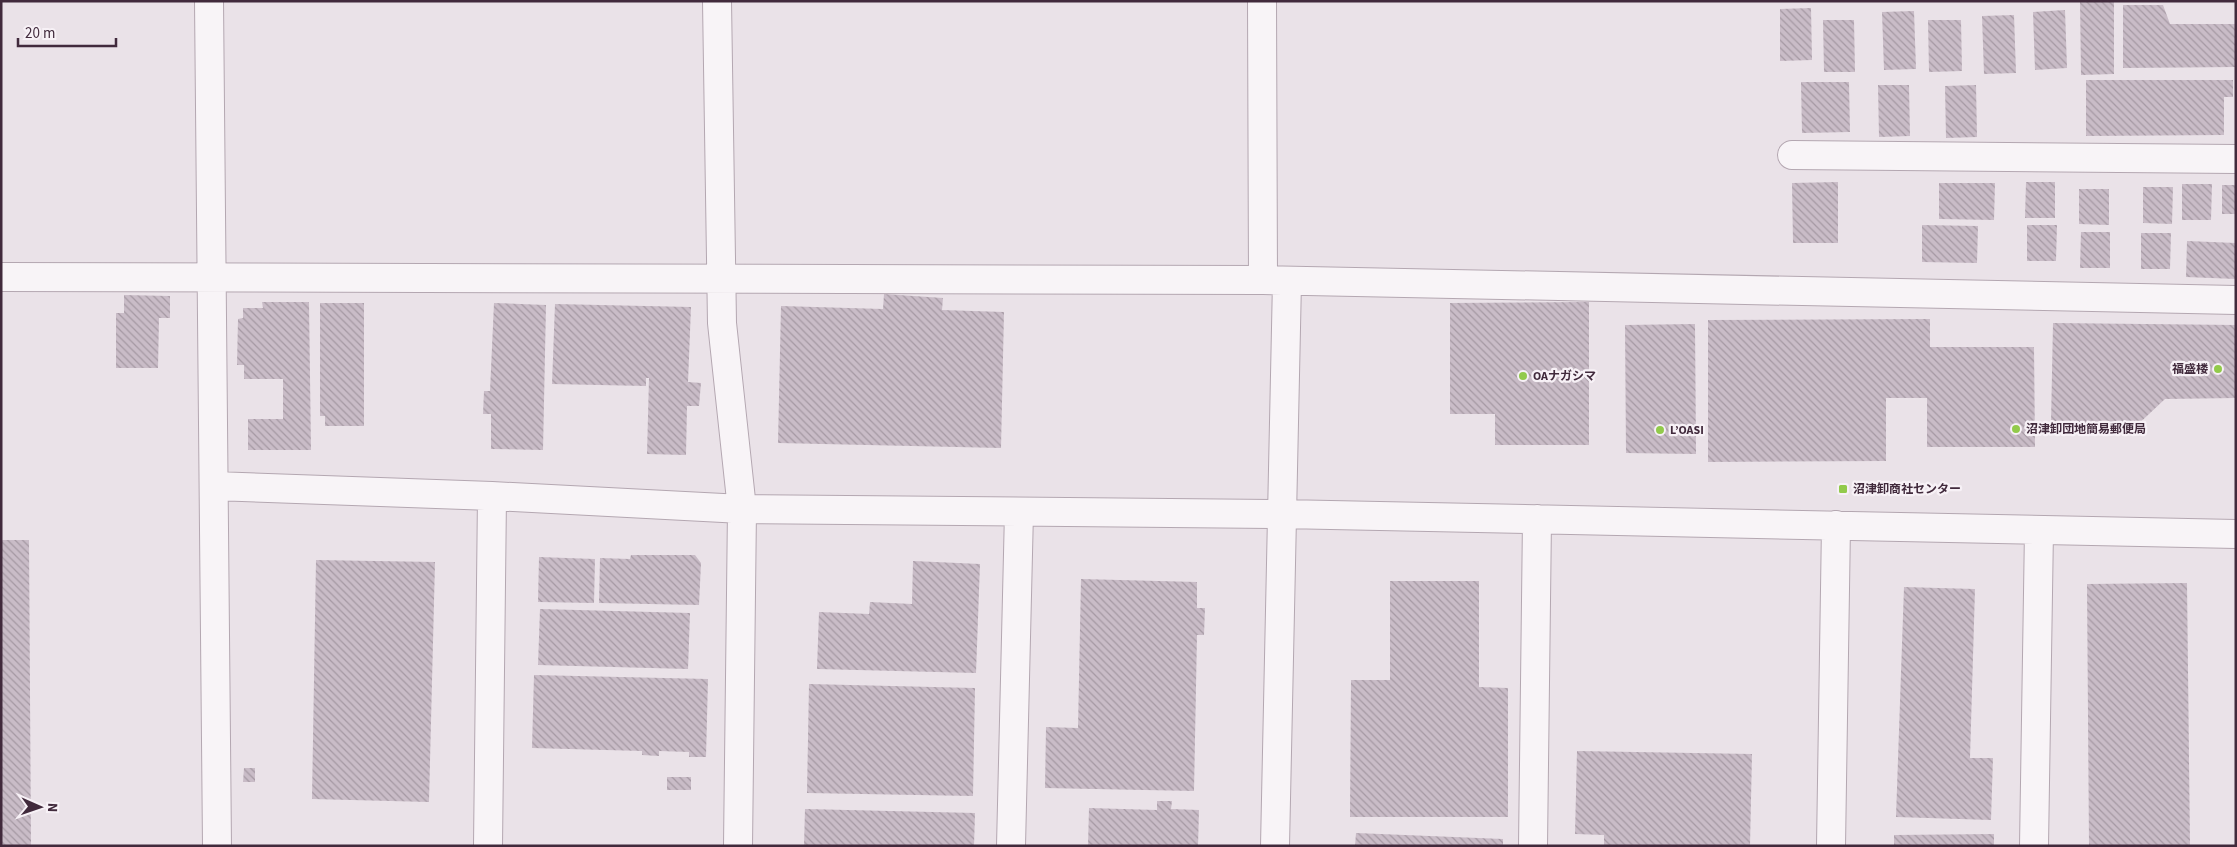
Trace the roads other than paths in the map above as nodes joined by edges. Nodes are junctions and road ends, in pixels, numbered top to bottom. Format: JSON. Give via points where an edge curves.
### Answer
{"nodes":[{"id":1,"x":209,"y":1,"type":"edge"},
{"id":2,"x":717,"y":1,"type":"edge"},
{"id":3,"x":1262,"y":1,"type":"edge"},
{"id":4,"x":1792,"y":155,"type":"dead end"},
{"id":5,"x":2236,"y":159,"type":"edge"},
{"id":6,"x":1,"y":277,"type":"edge"},
{"id":7,"x":210,"y":278,"type":"junction"},
{"id":8,"x":720,"y":280,"type":"junction"},
{"id":9,"x":1275,"y":281,"type":"junction"},
{"id":10,"x":2236,"y":300,"type":"edge"},
{"id":11,"x":214,"y":486,"type":"junction"},
{"id":12,"x":492,"y":496,"type":"junction"},
{"id":13,"x":742,"y":509,"type":"junction"},
{"id":14,"x":1019,"y":512,"type":"junction"},
{"id":15,"x":1282,"y":514,"type":"junction"},
{"id":16,"x":1537,"y":519,"type":"junction"},
{"id":17,"x":1836,"y":525,"type":"junction"},
{"id":18,"x":2039,"y":530,"type":"junction"},
{"id":19,"x":2236,"y":534,"type":"edge"},
{"id":20,"x":217,"y":846,"type":"edge"},
{"id":21,"x":488,"y":846,"type":"edge"},
{"id":22,"x":738,"y":846,"type":"edge"},
{"id":23,"x":1012,"y":846,"type":"edge"},
{"id":24,"x":1275,"y":846,"type":"edge"},
{"id":25,"x":1533,"y":846,"type":"edge"},
{"id":26,"x":1831,"y":846,"type":"edge"},
{"id":27,"x":2034,"y":846,"type":"edge"}],
"edges":[{"from":1,"to":7,"type":"street"},
{"from":2,"to":8,"type":"street"},
{"from":3,"to":9,"type":"street"},
{"from":4,"to":5,"type":"street"},
{"from":6,"to":7,"type":"street"},
{"from":7,"to":8,"type":"street"},
{"from":7,"to":11,"type":"street"},
{"from":8,"to":9,"type":"street"},
{"from":8,"to":13,"type":"street"},
{"from":9,"to":10,"type":"street"},
{"from":9,"to":15,"type":"street"},
{"from":11,"to":12,"type":"street"},
{"from":11,"to":20,"type":"street"},
{"from":12,"to":13,"type":"street"},
{"from":12,"to":21,"type":"street"},
{"from":13,"to":14,"type":"street"},
{"from":13,"to":22,"type":"street"},
{"from":14,"to":15,"type":"street"},
{"from":14,"to":23,"type":"street"},
{"from":15,"to":16,"type":"street"},
{"from":15,"to":24,"type":"street"},
{"from":16,"to":17,"type":"street"},
{"from":16,"to":25,"type":"street"},
{"from":17,"to":18,"type":"street"},
{"from":17,"to":26,"type":"street"},
{"from":18,"to":19,"type":"street"},
{"from":18,"to":27,"type":"street"}]}
